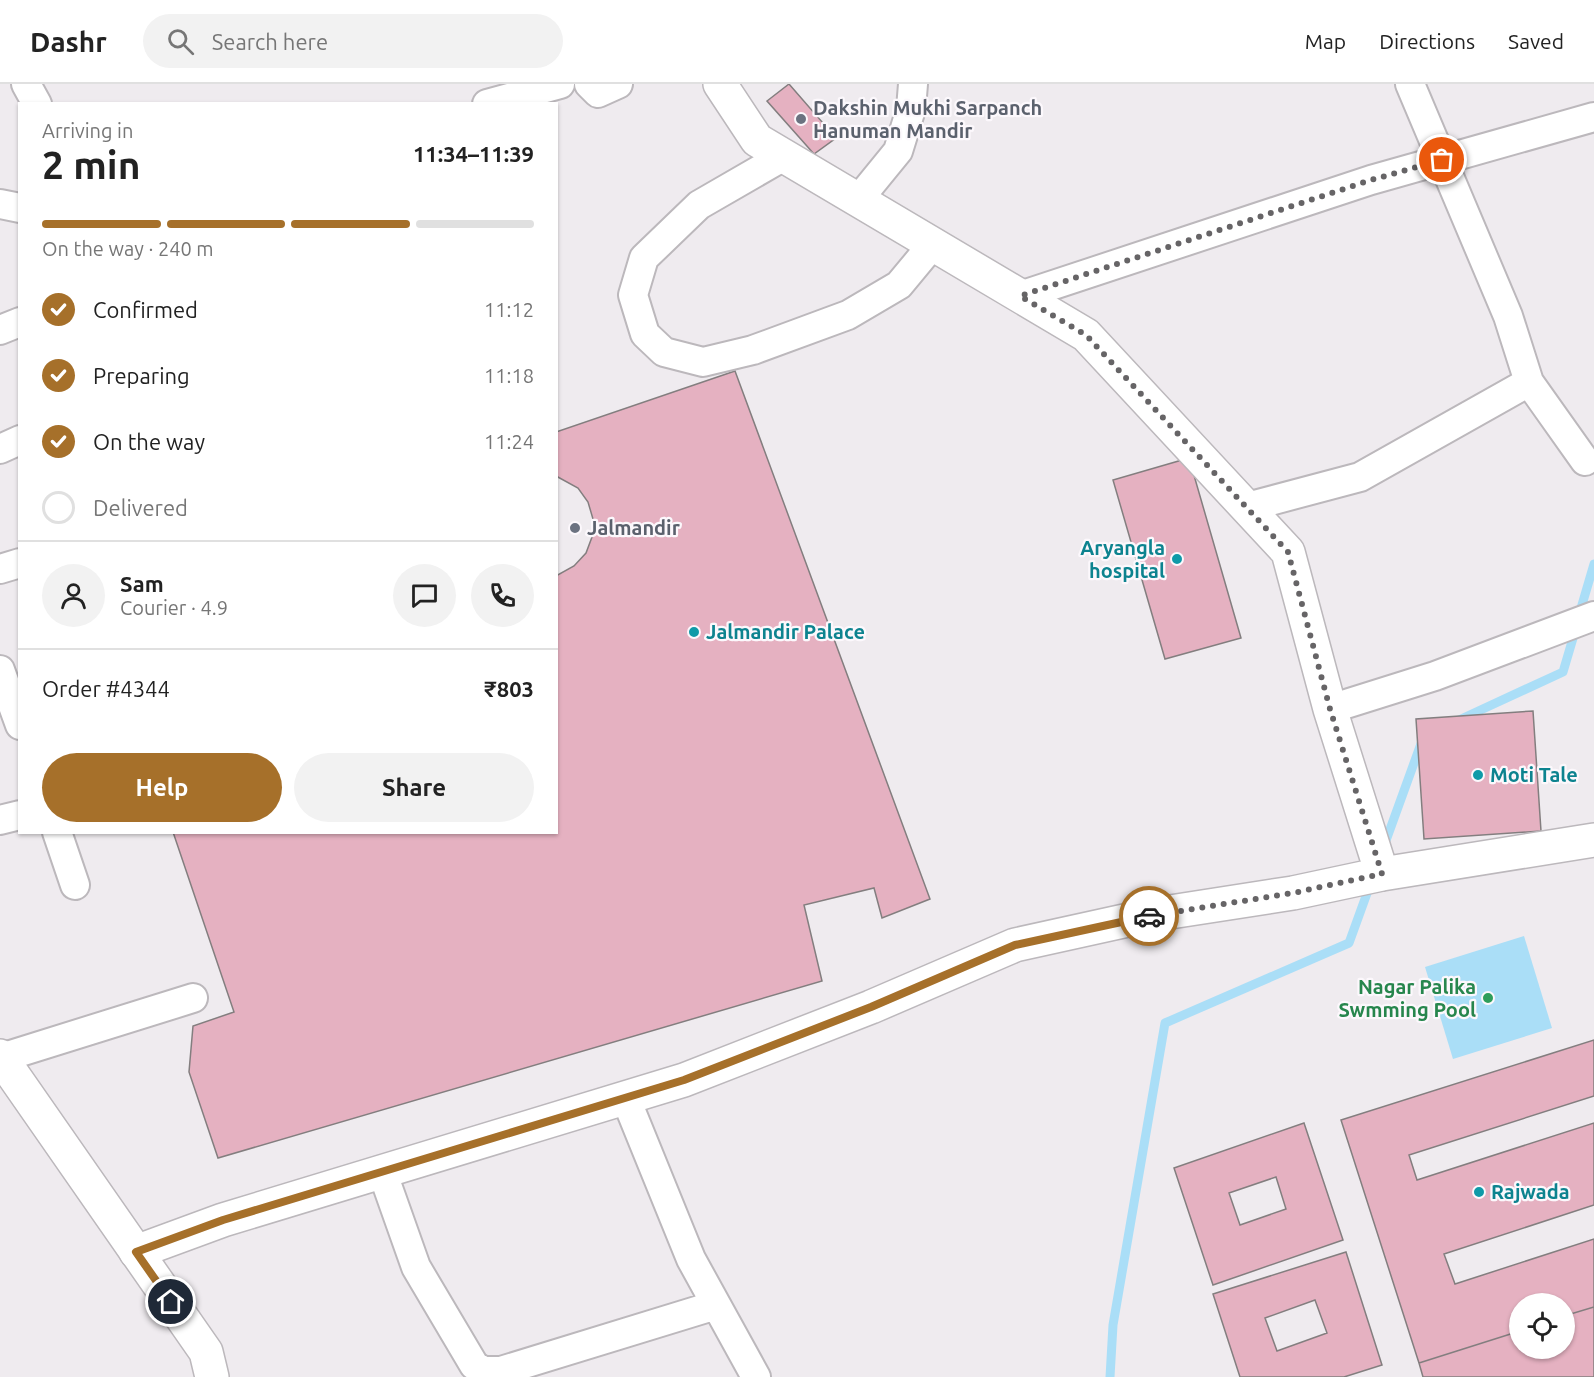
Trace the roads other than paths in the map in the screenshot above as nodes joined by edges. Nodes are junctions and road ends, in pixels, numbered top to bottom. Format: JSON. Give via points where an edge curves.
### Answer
{"nodes":[{"id":1,"x":26,"y":84,"type":"edge"},
{"id":2,"x":560,"y":84,"type":"edge"},
{"id":3,"x":589,"y":84,"type":"edge"},
{"id":4,"x":618,"y":84,"type":"edge"},
{"id":5,"x":720,"y":84,"type":"edge"},
{"id":6,"x":913,"y":84,"type":"edge"},
{"id":7,"x":1410,"y":84,"type":"edge"},
{"id":8,"x":36,"y":102,"type":"edge"},
{"id":9,"x":494,"y":102,"type":"edge"},
{"id":10,"x":1594,"y":117,"type":"edge"},
{"id":11,"x":784,"y":156,"type":"junction"},
{"id":12,"x":1442,"y":160,"type":"junction"},
{"id":13,"x":858,"y":200,"type":"junction"},
{"id":14,"x":0,"y":204,"type":"edge"},
{"id":15,"x":18,"y":208,"type":"edge"},
{"id":16,"x":933,"y":244,"type":"junction"},
{"id":17,"x":1020,"y":296,"type":"junction"},
{"id":18,"x":18,"y":323,"type":"edge"},
{"id":19,"x":0,"y":330,"type":"edge"},
{"id":20,"x":1529,"y":382,"type":"junction"},
{"id":21,"x":18,"y":441,"type":"edge"},
{"id":22,"x":0,"y":449,"type":"edge"},
{"id":23,"x":1585,"y":461,"type":"dead end"},
{"id":24,"x":1247,"y":507,"type":"junction"},
{"id":25,"x":18,"y":564,"type":"edge"},
{"id":26,"x":0,"y":569,"type":"edge"},
{"id":27,"x":1594,"y":616,"type":"edge"},
{"id":28,"x":0,"y":670,"type":"edge"},
{"id":29,"x":1330,"y":709,"type":"junction"},
{"id":30,"x":18,"y":720,"type":"edge"},
{"id":31,"x":18,"y":816,"type":"edge"},
{"id":32,"x":0,"y":820,"type":"edge"},
{"id":33,"x":58,"y":834,"type":"edge"},
{"id":34,"x":1594,"y":840,"type":"edge"},
{"id":35,"x":1382,"y":874,"type":"junction"},
{"id":36,"x":75,"y":885,"type":"dead end"},
{"id":37,"x":193,"y":998,"type":"dead end"},
{"id":38,"x":1,"y":1057,"type":"edge"},
{"id":39,"x":626,"y":1099,"type":"junction"},
{"id":40,"x":382,"y":1172,"type":"junction"},
{"id":41,"x":136,"y":1252,"type":"junction"},
{"id":42,"x":716,"y":1305,"type":"junction"},
{"id":43,"x":212,"y":1377,"type":"edge"},
{"id":44,"x":756,"y":1377,"type":"edge"}],
"edges":[{"from":1,"to":8,"type":"street"},
{"from":2,"to":9,"type":"street"},
{"from":3,"to":4,"type":"street","via":[[598,93]]},
{"from":5,"to":11,"type":"street","via":[[757,140]]},
{"from":6,"to":13,"type":"street","via":[[911,109],[898,151]]},
{"from":7,"to":12,"type":"street"},
{"from":10,"to":12,"type":"street"},
{"from":11,"to":13,"type":"street"},
{"from":11,"to":16,"type":"street","via":[[699,205],[644,258],[633,295],[645,334],[664,352],[703,362],[753,350],[848,315],[899,285]]},
{"from":12,"to":17,"type":"street"},
{"from":12,"to":20,"type":"street","via":[[1508,316]]},
{"from":13,"to":16,"type":"street"},
{"from":14,"to":15,"type":"street"},
{"from":16,"to":17,"type":"street"},
{"from":17,"to":24,"type":"street","via":[[1086,335]]},
{"from":18,"to":19,"type":"street"},
{"from":20,"to":23,"type":"street"},
{"from":20,"to":24,"type":"street","via":[[1360,477]]},
{"from":21,"to":22,"type":"street"},
{"from":24,"to":29,"type":"street","via":[[1288,552]]},
{"from":25,"to":26,"type":"street"},
{"from":27,"to":29,"type":"street","via":[[1435,676]]},
{"from":28,"to":30,"type":"street"},
{"from":29,"to":35,"type":"street"},
{"from":31,"to":32,"type":"street"},
{"from":33,"to":36,"type":"street"},
{"from":34,"to":35,"type":"street"},
{"from":35,"to":39,"type":"street","via":[[1293,893],[1151,915],[1015,945],[860,1011]]},
{"from":37,"to":38,"type":"street"},
{"from":38,"to":41,"type":"street"},
{"from":39,"to":40,"type":"street"},
{"from":39,"to":42,"type":"street","via":[[691,1260]]},
{"from":40,"to":41,"type":"street","via":[[223,1220]]},
{"from":40,"to":42,"type":"street","via":[[416,1268],[474,1365],[483,1371],[501,1371]]},
{"from":41,"to":43,"type":"street","via":[[206,1352]]},
{"from":42,"to":44,"type":"street"}]}
